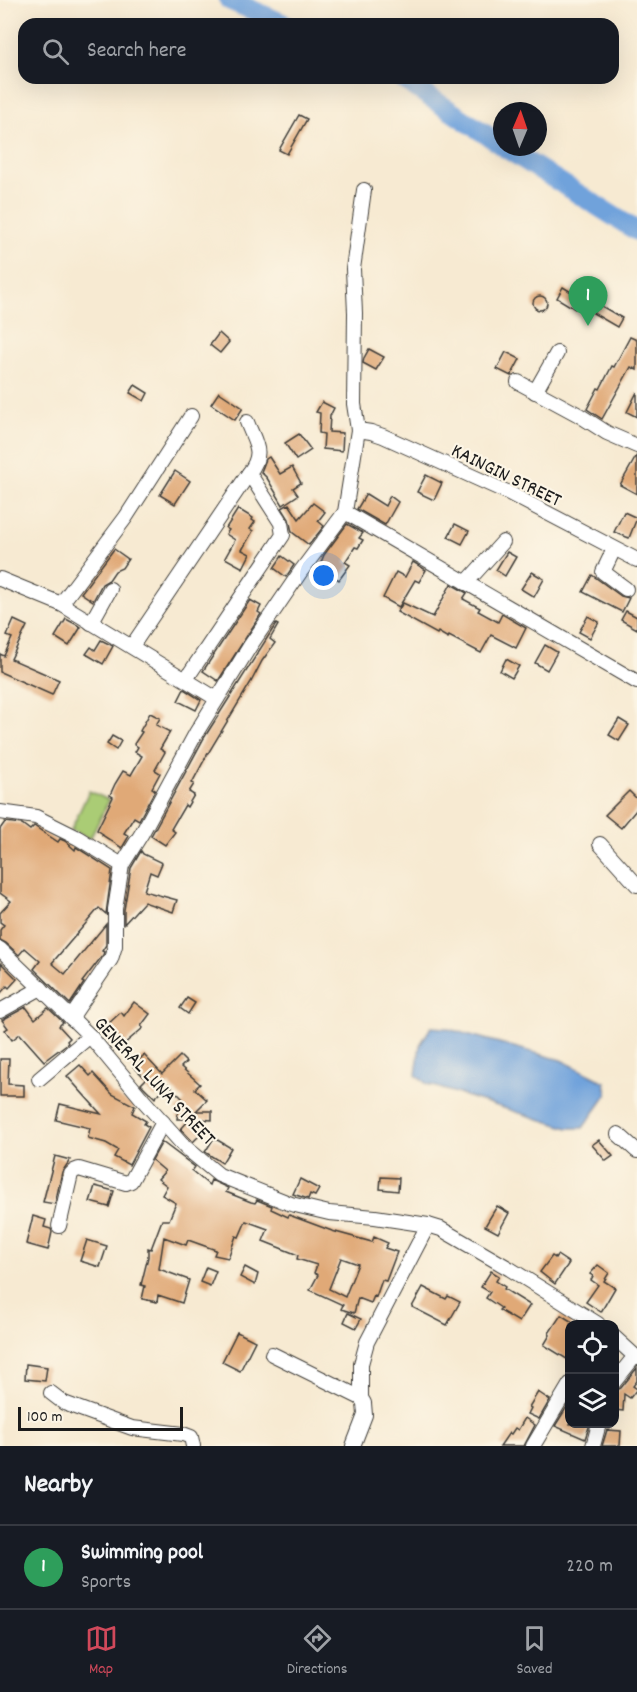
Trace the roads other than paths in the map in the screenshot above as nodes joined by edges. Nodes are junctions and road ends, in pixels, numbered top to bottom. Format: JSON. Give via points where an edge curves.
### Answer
{"nodes":[{"id":1,"x":364,"y":190,"type":"dead end"},
{"id":2,"x":557,"y":353,"type":"dead end"},
{"id":3,"x":518,"y":382,"type":"dead end"},
{"id":4,"x":535,"y":392,"type":"junction"},
{"id":5,"x":191,"y":416,"type":"dead end"},
{"id":6,"x":248,"y":422,"type":"dead end"},
{"id":7,"x":358,"y":430,"type":"junction"},
{"id":8,"x":637,"y":446,"type":"edge"},
{"id":9,"x":249,"y":473,"type":"junction"},
{"id":10,"x":345,"y":512,"type":"junction"},
{"id":11,"x":503,"y":542,"type":"dead end"},
{"id":12,"x":614,"y":549,"type":"junction"},
{"id":13,"x":637,"y":560,"type":"edge"},
{"id":14,"x":0,"y":579,"type":"edge"},
{"id":15,"x":466,"y":583,"type":"junction"},
{"id":16,"x":626,"y":589,"type":"dead end"},
{"id":17,"x":110,"y":590,"type":"dead end"},
{"id":18,"x":61,"y":604,"type":"junction"},
{"id":19,"x":91,"y":623,"type":"junction"},
{"id":20,"x":132,"y":646,"type":"junction"},
{"id":21,"x":186,"y":679,"type":"junction"},
{"id":22,"x":637,"y":682,"type":"edge"},
{"id":23,"x":218,"y":699,"type":"junction"},
{"id":24,"x":1,"y":815,"type":"edge"},
{"id":25,"x":600,"y":844,"type":"dead end"},
{"id":26,"x":122,"y":866,"type":"junction"},
{"id":27,"x":637,"y":885,"type":"edge"},
{"id":28,"x":0,"y":949,"type":"edge"},
{"id":29,"x":41,"y":988,"type":"junction"},
{"id":30,"x":0,"y":1011,"type":"edge"},
{"id":31,"x":71,"y":1018,"type":"junction"},
{"id":32,"x":90,"y":1036,"type":"junction"},
{"id":33,"x":39,"y":1079,"type":"dead end"},
{"id":34,"x":163,"y":1122,"type":"junction"},
{"id":35,"x":618,"y":1134,"type":"dead end"},
{"id":36,"x":637,"y":1151,"type":"edge"},
{"id":37,"x":428,"y":1225,"type":"junction"},
{"id":38,"x":59,"y":1226,"type":"dead end"},
{"id":39,"x":592,"y":1320,"type":"edge"},
{"id":40,"x":619,"y":1341,"type":"edge"},
{"id":41,"x":272,"y":1354,"type":"dead end"},
{"id":42,"x":636,"y":1357,"type":"edge"},
{"id":43,"x":619,"y":1377,"type":"edge"},
{"id":44,"x":565,"y":1392,"type":"edge"},
{"id":45,"x":51,"y":1393,"type":"dead end"},
{"id":46,"x":361,"y":1398,"type":"junction"},
{"id":47,"x":598,"y":1428,"type":"edge"},
{"id":48,"x":193,"y":1446,"type":"edge"},
{"id":49,"x":353,"y":1446,"type":"edge"},
{"id":50,"x":533,"y":1446,"type":"edge"},
{"id":51,"x":593,"y":1446,"type":"edge"}],
"edges":[{"from":1,"to":7,"type":"street","via":[[353,269],[354,405]]},
{"from":2,"to":4,"type":"street"},
{"from":3,"to":4,"type":"street"},
{"from":4,"to":8,"type":"street"},
{"from":5,"to":18,"type":"street","via":[[126,517]]},
{"from":6,"to":9,"type":"street","via":[[258,452],[258,460]]},
{"from":7,"to":10,"type":"street"},
{"from":7,"to":12,"type":"street","name":"KAINGIN STREET","via":[[383,436],[507,492]]},
{"from":9,"to":20,"type":"street"},
{"from":9,"to":21,"type":"street","via":[[281,524],[283,535]]},
{"from":10,"to":15,"type":"street"},
{"from":10,"to":23,"type":"street","via":[[301,571]]},
{"from":11,"to":15,"type":"street"},
{"from":12,"to":13,"type":"street","name":"KAINGIN STREET"},
{"from":12,"to":16,"type":"street","via":[[603,572]]},
{"from":14,"to":18,"type":"street"},
{"from":15,"to":22,"type":"street"},
{"from":17,"to":19,"type":"street"},
{"from":18,"to":19,"type":"street"},
{"from":19,"to":20,"type":"street"},
{"from":20,"to":21,"type":"street"},
{"from":21,"to":23,"type":"street"},
{"from":23,"to":26,"type":"street"},
{"from":24,"to":26,"type":"street","via":[[36,817]]},
{"from":25,"to":27,"type":"street"},
{"from":26,"to":31,"type":"street","via":[[115,909],[116,946]]},
{"from":28,"to":29,"type":"street","name":"GENERAL LUNA STREET"},
{"from":29,"to":30,"type":"street"},
{"from":29,"to":31,"type":"street","name":"GENERAL LUNA STREET"},
{"from":31,"to":32,"type":"street","name":"GENERAL LUNA STREET"},
{"from":32,"to":33,"type":"street"},
{"from":32,"to":34,"type":"street","name":"GENERAL LUNA STREET"},
{"from":34,"to":37,"type":"street","name":"GENERAL LUNA STREET","via":[[219,1175],[291,1204],[329,1213]]},
{"from":34,"to":38,"type":"street","via":[[131,1181],[126,1183],[79,1169],[71,1174]]},
{"from":35,"to":36,"type":"street"},
{"from":37,"to":39,"type":"street","name":"GENERAL LUNA STREET","via":[[510,1269]]},
{"from":37,"to":46,"type":"street","via":[[367,1342],[361,1364]]},
{"from":40,"to":42,"type":"street"},
{"from":41,"to":46,"type":"street"},
{"from":42,"to":43,"type":"street"},
{"from":44,"to":50,"type":"street"},
{"from":45,"to":48,"type":"street","via":[[64,1403],[132,1428],[183,1434],[191,1437]]},
{"from":46,"to":49,"type":"street","via":[[365,1415]]},
{"from":47,"to":51,"type":"street"}]}
